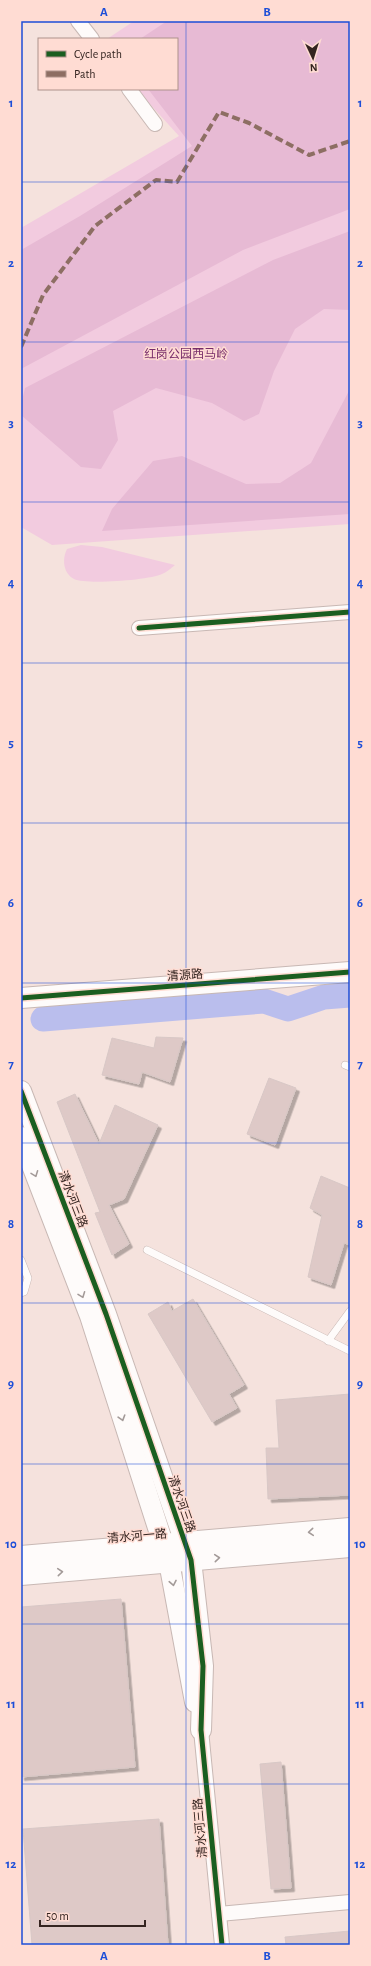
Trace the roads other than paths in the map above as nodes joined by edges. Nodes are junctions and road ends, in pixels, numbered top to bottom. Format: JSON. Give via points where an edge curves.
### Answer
{"nodes":[{"id":1,"x":78,"y":21,"type":"edge"},
{"id":2,"x":91,"y":38,"type":"edge"},
{"id":3,"x":130,"y":90,"type":"edge"},
{"id":4,"x":155,"y":124,"type":"dead end"},
{"id":5,"x":350,"y":612,"type":"edge"},
{"id":6,"x":139,"y":628,"type":"dead end"},
{"id":7,"x":350,"y":964,"type":"edge"},
{"id":8,"x":350,"y":972,"type":"edge"},
{"id":9,"x":21,"y":990,"type":"edge"},
{"id":10,"x":21,"y":998,"type":"edge"},
{"id":11,"x":21,"y":1091,"type":"edge"},
{"id":12,"x":21,"y":1137,"type":"edge"},
{"id":13,"x":147,"y":1250,"type":"dead end"},
{"id":14,"x":21,"y":1260,"type":"edge"},
{"id":15,"x":21,"y":1293,"type":"edge"},
{"id":16,"x":350,"y":1311,"type":"edge"},
{"id":17,"x":328,"y":1340,"type":"junction"},
{"id":18,"x":350,"y":1351,"type":"edge"},
{"id":19,"x":350,"y":1528,"type":"edge"},
{"id":20,"x":162,"y":1544,"type":"junction"},
{"id":21,"x":350,"y":1547,"type":"edge"},
{"id":22,"x":188,"y":1551,"type":"junction"},
{"id":23,"x":21,"y":1556,"type":"edge"},
{"id":24,"x":169,"y":1562,"type":"junction"},
{"id":25,"x":21,"y":1575,"type":"edge"},
{"id":26,"x":201,"y":1730,"type":"junction"},
{"id":27,"x":350,"y":1902,"type":"edge"},
{"id":28,"x":219,"y":1914,"type":"junction"},
{"id":29,"x":222,"y":1945,"type":"edge"}],
"edges":[{"from":1,"to":2,"type":"street"},
{"from":3,"to":4,"type":"street"},
{"from":5,"to":6,"type":"street"},
{"from":7,"to":9,"type":"street","name":"清源路"},
{"from":8,"to":10,"type":"street","name":"清源路"},
{"from":11,"to":22,"type":"street","name":"清水河三路","via":[[106,1314]]},
{"from":12,"to":20,"type":"street","name":"清水河三路","one_way":true,"via":[[90,1316]]},
{"from":13,"to":17,"type":"lane"},
{"from":14,"to":15,"type":"lane","via":[[28,1278],[24,1292]]},
{"from":16,"to":17,"type":"lane"},
{"from":17,"to":18,"type":"lane"},
{"from":19,"to":22,"type":"street","name":"清水河一路","one_way":true},
{"from":20,"to":22,"type":"street","name":"清水河一路"},
{"from":20,"to":23,"type":"street","name":"清水河一路"},
{"from":20,"to":24,"type":"street","name":"清水河三路"},
{"from":22,"to":21,"type":"street","name":"清水河一路","one_way":true},
{"from":22,"to":24,"type":"street","name":"清水河一路"},
{"from":22,"to":26,"type":"street","name":"清水河三路","via":[[203,1666]]},
{"from":25,"to":24,"type":"street","name":"清水河一路","one_way":true},
{"from":24,"to":26,"type":"street","name":"清水河三路","one_way":true,"via":[[188,1674]]},
{"from":26,"to":28,"type":"street","name":"清水河三路"},
{"from":27,"to":28,"type":"street"},
{"from":28,"to":29,"type":"street","name":"清水河三路"}]}
